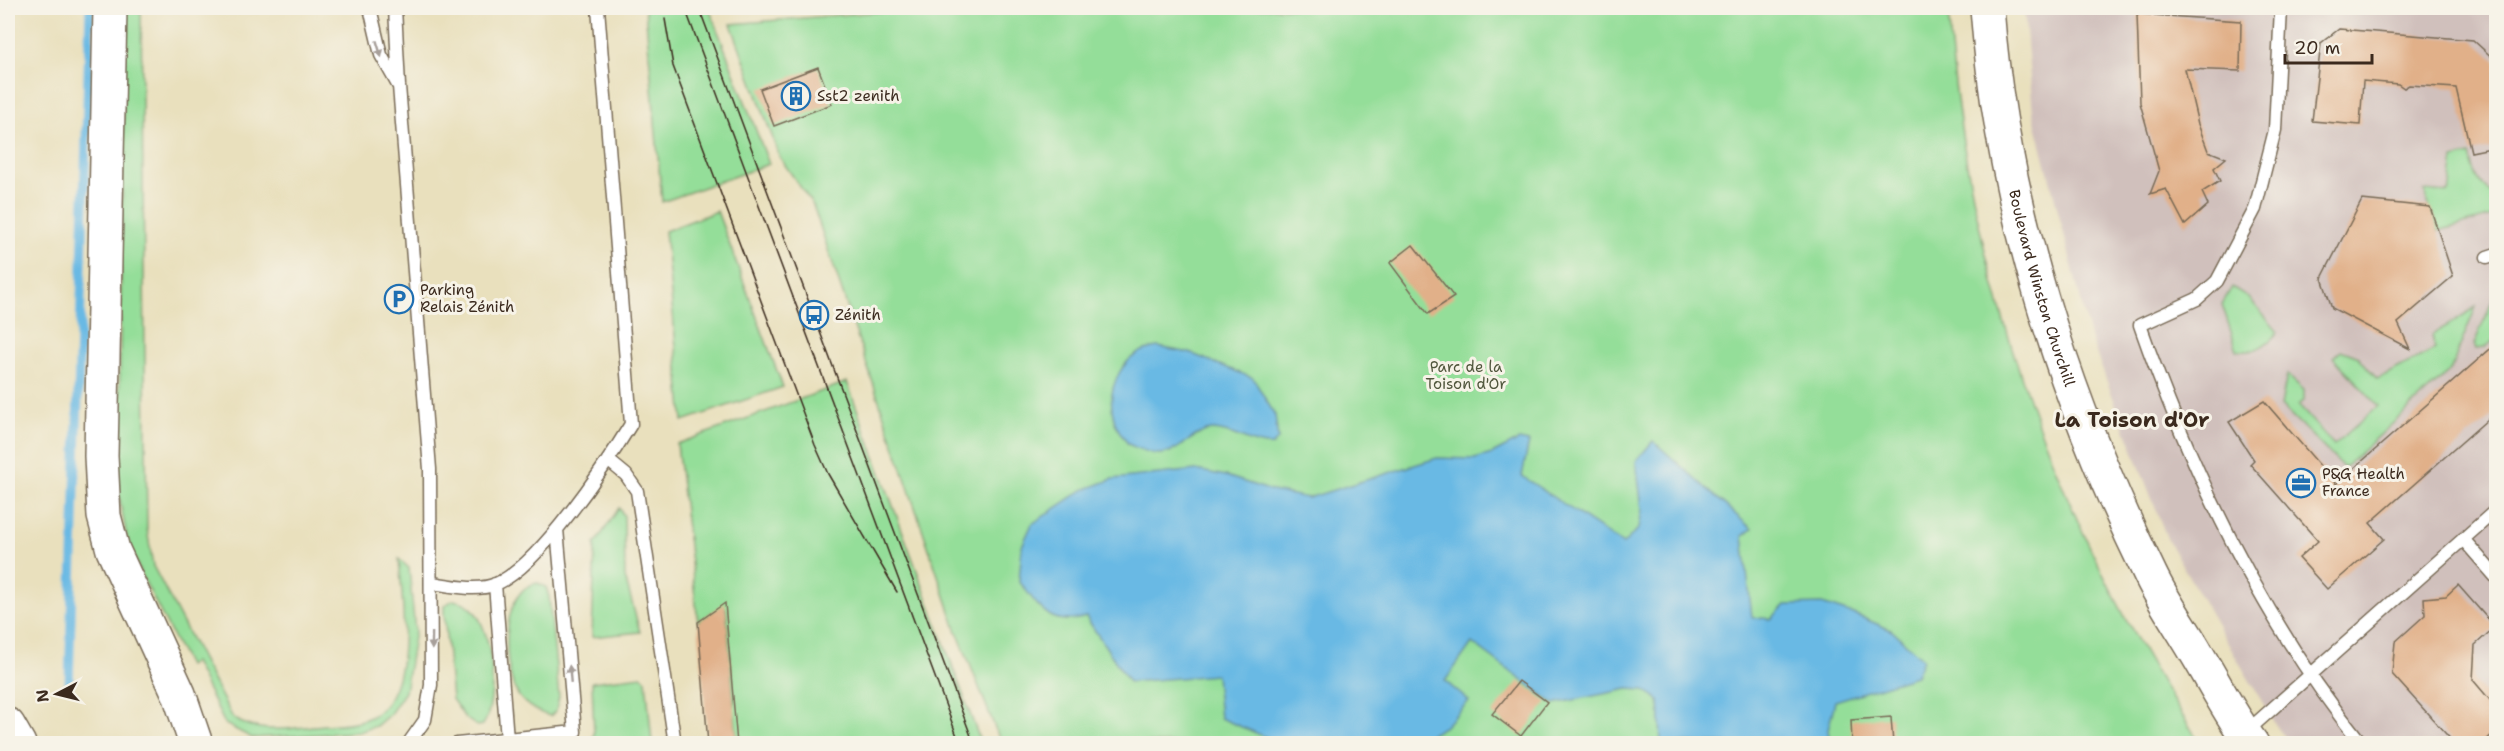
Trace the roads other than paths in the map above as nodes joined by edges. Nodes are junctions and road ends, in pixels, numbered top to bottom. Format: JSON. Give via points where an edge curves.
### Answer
{"nodes":[{"id":1,"x":110,"y":8,"type":"edge"},
{"id":2,"x":370,"y":8,"type":"edge"},
{"id":3,"x":395,"y":8,"type":"edge"},
{"id":4,"x":598,"y":8,"type":"edge"},
{"id":5,"x":1988,"y":8,"type":"edge"},
{"id":6,"x":2281,"y":8,"type":"edge"},
{"id":7,"x":399,"y":86,"type":"junction"},
{"id":8,"x":609,"y":461,"type":"junction"},
{"id":9,"x":2496,"y":510,"type":"edge"},
{"id":10,"x":557,"y":529,"type":"junction"},
{"id":11,"x":2463,"y":539,"type":"junction"},
{"id":12,"x":2496,"y":577,"type":"edge"},
{"id":13,"x":432,"y":583,"type":"junction"},
{"id":14,"x":495,"y":585,"type":"junction"},
{"id":15,"x":2311,"y":674,"type":"junction"},
{"id":16,"x":8,"y":725,"type":"edge"},
{"id":17,"x":575,"y":732,"type":"junction"},
{"id":18,"x":2248,"y":738,"type":"edge"},
{"id":19,"x":505,"y":741,"type":"edge"},
{"id":20,"x":19,"y":744,"type":"edge"},
{"id":21,"x":196,"y":744,"type":"edge"},
{"id":22,"x":408,"y":744,"type":"edge"},
{"id":23,"x":457,"y":744,"type":"edge"},
{"id":24,"x":559,"y":744,"type":"edge"},
{"id":25,"x":675,"y":744,"type":"edge"},
{"id":26,"x":2362,"y":744,"type":"edge"}],
"edges":[{"from":1,"to":21,"type":"main road","via":[[101,456],[104,516],[113,550],[179,694]]},
{"from":2,"to":7,"type":"lane","one_way":true,"via":[[381,55]]},
{"from":3,"to":7,"type":"lane"},
{"from":4,"to":8,"type":"lane","via":[[631,424]]},
{"from":5,"to":18,"type":"main road","name":"Boulevard Winston Churchill","via":[[1991,60],[2006,160],[2040,290],[2078,410],[2152,577]]},
{"from":6,"to":15,"type":"lane","via":[[2275,129],[2254,209],[2217,281],[2197,299],[2140,325],[2222,524]]},
{"from":7,"to":13,"type":"lane","via":[[430,468]]},
{"from":8,"to":10,"type":"lane"},
{"from":8,"to":25,"type":"lane","via":[[627,475],[637,491]]},
{"from":9,"to":11,"type":"lane"},
{"from":10,"to":14,"type":"lane","via":[[516,571]]},
{"from":17,"to":10,"type":"lane","one_way":true},
{"from":11,"to":12,"type":"lane"},
{"from":11,"to":15,"type":"lane"},
{"from":13,"to":14,"type":"lane","via":[[465,588]]},
{"from":13,"to":22,"type":"lane","one_way":true,"via":[[431,685],[425,720]]},
{"from":14,"to":19,"type":"lane"},
{"from":15,"to":18,"type":"lane"},
{"from":15,"to":26,"type":"lane"},
{"from":16,"to":20,"type":"main road"},
{"from":17,"to":19,"type":"lane"},
{"from":17,"to":24,"type":"lane"},
{"from":19,"to":23,"type":"lane"}]}
